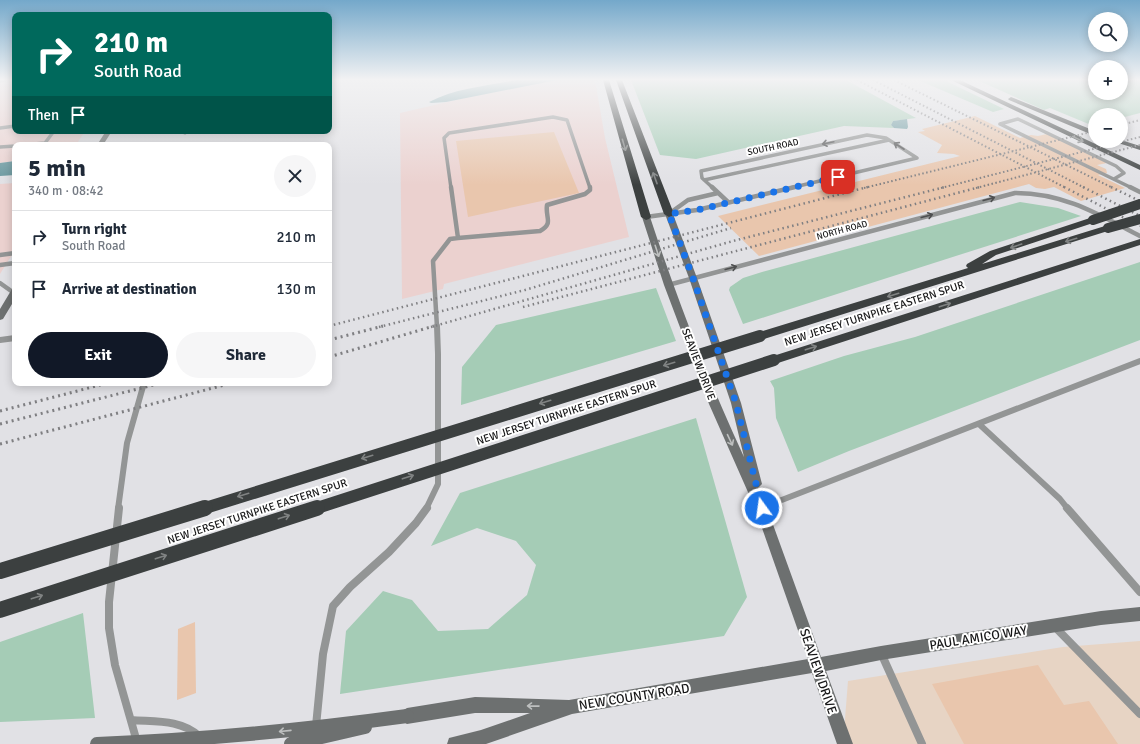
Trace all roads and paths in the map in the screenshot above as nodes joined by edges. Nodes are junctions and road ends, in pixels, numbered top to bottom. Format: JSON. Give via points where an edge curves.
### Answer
{"nodes":[{"id":1,"x":616,"y":115,"type":"edge"},
{"id":2,"x":632,"y":115,"type":"edge"},
{"id":3,"x":1027,"y":115,"type":"edge"},
{"id":4,"x":1040,"y":115,"type":"edge"},
{"id":5,"x":1048,"y":115,"type":"edge"},
{"id":6,"x":12,"y":126,"type":"edge"},
{"id":7,"x":0,"y":128,"type":"edge"},
{"id":8,"x":1088,"y":131,"type":"edge"},
{"id":9,"x":1088,"y":137,"type":"edge"},
{"id":10,"x":890,"y":140,"type":"junction"},
{"id":11,"x":1128,"y":144,"type":"edge"},
{"id":12,"x":12,"y":146,"type":"edge"},
{"id":13,"x":0,"y":147,"type":"edge"},
{"id":14,"x":1113,"y":148,"type":"edge"},
{"id":15,"x":1140,"y":148,"type":"edge"},
{"id":16,"x":1140,"y":160,"type":"edge"},
{"id":17,"x":1140,"y":168,"type":"edge"},
{"id":18,"x":1114,"y":179,"type":"junction"},
{"id":19,"x":704,"y":180,"type":"junction"},
{"id":20,"x":1140,"y":192,"type":"edge"},
{"id":21,"x":718,"y":193,"type":"junction"},
{"id":22,"x":728,"y":202,"type":"junction"},
{"id":23,"x":1140,"y":204,"type":"edge"},
{"id":24,"x":669,"y":214,"type":"junction"},
{"id":25,"x":646,"y":217,"type":"junction"},
{"id":26,"x":1140,"y":218,"type":"edge"},
{"id":27,"x":458,"y":239,"type":"junction"},
{"id":28,"x":1139,"y":240,"type":"edge"},
{"id":29,"x":12,"y":253,"type":"edge"},
{"id":30,"x":0,"y":255,"type":"edge"},
{"id":31,"x":12,"y":263,"type":"edge"},
{"id":32,"x":0,"y":265,"type":"edge"},
{"id":33,"x":693,"y":278,"type":"junction"},
{"id":34,"x":950,"y":278,"type":"junction"},
{"id":35,"x":0,"y":283,"type":"edge"},
{"id":36,"x":668,"y":284,"type":"junction"},
{"id":37,"x":12,"y":291,"type":"edge"},
{"id":38,"x":12,"y":296,"type":"edge"},
{"id":39,"x":0,"y":317,"type":"edge"},
{"id":40,"x":12,"y":338,"type":"edge"},
{"id":41,"x":0,"y":340,"type":"edge"},
{"id":42,"x":1140,"y":361,"type":"edge"},
{"id":43,"x":143,"y":386,"type":"edge"},
{"id":44,"x":979,"y":424,"type":"junction"},
{"id":45,"x":762,"y":508,"type":"junction"},
{"id":46,"x":0,"y":571,"type":"edge"},
{"id":47,"x":1140,"y":592,"type":"edge"},
{"id":48,"x":0,"y":610,"type":"edge"},
{"id":49,"x":1140,"y":614,"type":"edge"},
{"id":50,"x":1054,"y":625,"type":"junction"},
{"id":51,"x":881,"y":653,"type":"junction"},
{"id":52,"x":817,"y":665,"type":"junction"},
{"id":53,"x":572,"y":706,"type":"junction"},
{"id":54,"x":1140,"y":714,"type":"edge"},
{"id":55,"x":407,"y":716,"type":"junction"},
{"id":56,"x":317,"y":719,"type":"junction"},
{"id":57,"x":131,"y":720,"type":"junction"},
{"id":58,"x":97,"y":744,"type":"edge"},
{"id":59,"x":138,"y":744,"type":"edge"},
{"id":60,"x":205,"y":744,"type":"edge"},
{"id":61,"x":291,"y":744,"type":"edge"},
{"id":62,"x":299,"y":744,"type":"edge"},
{"id":63,"x":315,"y":744,"type":"edge"},
{"id":64,"x":455,"y":744,"type":"edge"},
{"id":65,"x":844,"y":744,"type":"edge"},
{"id":66,"x":922,"y":744,"type":"edge"}],
"edges":[{"from":1,"to":25,"type":"highway","one_way":true},
{"from":24,"to":2,"type":"highway","one_way":true},
{"from":3,"to":17,"type":"highway","one_way":true},
{"from":4,"to":9,"type":"highway"},
{"from":5,"to":8,"type":"highway"},
{"from":6,"to":7,"type":"lane"},
{"from":10,"to":19,"type":"lane"},
{"from":10,"to":19,"type":"lane","name":"SOUTH ROAD","one_way":true,"via":[[882,136],[867,135],[701,171]]},
{"from":22,"to":10,"type":"lane","name":"SOUTH ROAD","one_way":true,"via":[[917,158]]},
{"from":11,"to":15,"type":"highway"},
{"from":12,"to":13,"type":"lane"},
{"from":14,"to":16,"type":"highway"},
{"from":18,"to":18,"type":"lane","via":[[1046,147],[1000,124],[1018,120],[1116,166],[1124,173]]},
{"from":18,"to":20,"type":"lane"},
{"from":19,"to":21,"type":"lane"},
{"from":21,"to":22,"type":"lane"},
{"from":21,"to":24,"type":"lane","via":[[688,200]]},
{"from":22,"to":24,"type":"lane","name":"SOUTH ROAD"},
{"from":23,"to":34,"type":"highway","one_way":true,"bridge":true,"via":[[993,254]]},
{"from":24,"to":25,"type":"lane","name":"SOUTH ROAD"},
{"from":24,"to":33,"type":"main road","name":"SEAVIEW DRIVE"},
{"from":25,"to":36,"type":"main road","name":"SEAVIEW DRIVE","one_way":true},
{"from":26,"to":34,"type":"highway","name":"NEW JERSEY TURNPIKE EASTERN SPUR","one_way":true,"bridge":true},
{"from":27,"to":27,"type":"lane","via":[[540,231],[549,223],[546,205],[585,194],[590,190],[567,120],[553,117],[449,133],[444,138]]},
{"from":27,"to":56,"type":"lane","via":[[450,239],[433,261],[438,377],[438,484],[416,523],[333,606],[323,654]]},
{"from":33,"to":28,"type":"lane","name":"NORTH ROAD","one_way":true,"via":[[1020,192],[1043,194],[1074,202]]},
{"from":48,"to":28,"type":"highway","name":"NEW JERSEY TURNPIKE EASTERN SPUR","one_way":true,"bridge":true},
{"from":29,"to":30,"type":"lane"},
{"from":31,"to":32,"type":"lane"},
{"from":33,"to":36,"type":"lane","name":"NORTH ROAD"},
{"from":33,"to":45,"type":"main road","name":"SEAVIEW DRIVE","via":[[736,403]]},
{"from":34,"to":46,"type":"highway","name":"NEW JERSEY TURNPIKE EASTERN SPUR","one_way":true,"bridge":true},
{"from":35,"to":37,"type":"lane"},
{"from":36,"to":45,"type":"main road","name":"SEAVIEW DRIVE","one_way":true,"via":[[714,404]]},
{"from":38,"to":39,"type":"main road"},
{"from":40,"to":41,"type":"lane"},
{"from":42,"to":44,"type":"lane"},
{"from":43,"to":57,"type":"lane","via":[[124,458],[109,602],[111,646]]},
{"from":44,"to":45,"type":"lane"},
{"from":44,"to":47,"type":"lane","via":[[1060,499]]},
{"from":45,"to":52,"type":"main road","name":"SEAVIEW DRIVE"},
{"from":49,"to":50,"type":"main road","name":"PAUL AMICO WAY"},
{"from":50,"to":51,"type":"main road","name":"PAUL AMICO WAY"},
{"from":50,"to":54,"type":"lane"},
{"from":51,"to":52,"type":"main road","name":"PAUL AMICO WAY"},
{"from":51,"to":66,"type":"lane"},
{"from":52,"to":53,"type":"main road","name":"NEW COUNTY ROAD"},
{"from":52,"to":65,"type":"main road","name":"SEAVIEW DRIVE"},
{"from":53,"to":55,"type":"main road","one_way":true,"via":[[475,705]]},
{"from":53,"to":64,"type":"main road","name":"NEW COUNTY ROAD","via":[[481,738]]},
{"from":55,"to":58,"type":"main road","one_way":true,"bridge":true,"via":[[223,738]]},
{"from":55,"to":61,"type":"main road","bridge":true},
{"from":56,"to":62,"type":"lane"},
{"from":56,"to":63,"type":"lane"},
{"from":57,"to":59,"type":"lane"},
{"from":57,"to":60,"type":"lane","via":[[179,724],[195,731]]}]}
